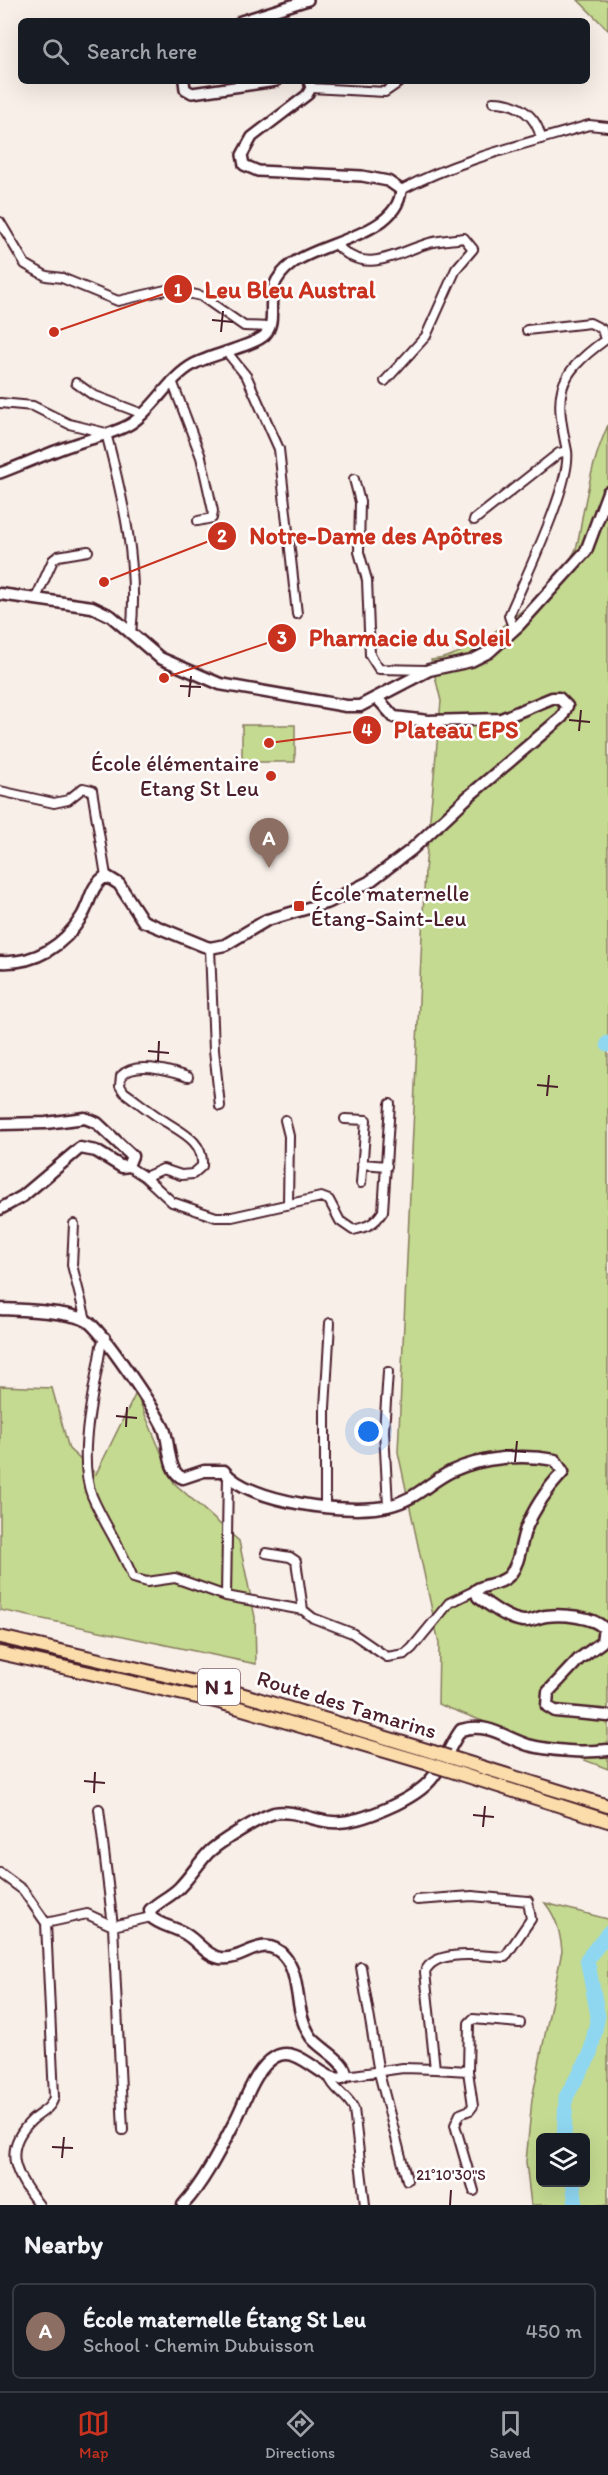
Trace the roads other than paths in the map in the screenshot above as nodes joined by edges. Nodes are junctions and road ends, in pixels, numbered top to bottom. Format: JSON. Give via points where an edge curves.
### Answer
{"nodes":[{"id":1,"x":308,"y":0,"type":"edge"},
{"id":2,"x":251,"y":18,"type":"edge"},
{"id":3,"x":184,"y":84,"type":"edge"},
{"id":4,"x":255,"y":84,"type":"edge"},
{"id":5,"x":310,"y":84,"type":"edge"},
{"id":6,"x":397,"y":84,"type":"edge"},
{"id":7,"x":493,"y":102,"type":"dead end"},
{"id":8,"x":608,"y":127,"type":"edge"},
{"id":9,"x":541,"y":139,"type":"junction"},
{"id":10,"x":401,"y":190,"type":"junction"},
{"id":11,"x":0,"y":222,"type":"edge"},
{"id":12,"x":336,"y":244,"type":"junction"},
{"id":13,"x":270,"y":327,"type":"junction"},
{"id":14,"x":527,"y":330,"type":"dead end"},
{"id":15,"x":226,"y":351,"type":"junction"},
{"id":16,"x":172,"y":381,"type":"junction"},
{"id":17,"x":385,"y":381,"type":"dead end"},
{"id":18,"x":76,"y":383,"type":"dead end"},
{"id":19,"x":0,"y":403,"type":"edge"},
{"id":20,"x":143,"y":414,"type":"junction"},
{"id":21,"x":106,"y":433,"type":"junction"},
{"id":22,"x":567,"y":451,"type":"junction"},
{"id":23,"x":0,"y":473,"type":"edge"},
{"id":24,"x":354,"y":478,"type":"dead end"},
{"id":25,"x":608,"y":492,"type":"edge"},
{"id":26,"x":474,"y":520,"type":"dead end"},
{"id":27,"x":198,"y":521,"type":"dead end"},
{"id":28,"x":88,"y":551,"type":"dead end"},
{"id":29,"x":0,"y":594,"type":"edge"},
{"id":30,"x":36,"y":598,"type":"junction"},
{"id":31,"x":297,"y":614,"type":"dead end"},
{"id":32,"x":514,"y":630,"type":"junction"},
{"id":33,"x":131,"y":634,"type":"junction"},
{"id":34,"x":429,"y":670,"type":"junction"},
{"id":35,"x":377,"y":698,"type":"junction"},
{"id":36,"x":0,"y":791,"type":"edge"},
{"id":37,"x":106,"y":876,"type":"junction"},
{"id":38,"x":210,"y":948,"type":"junction"},
{"id":39,"x":0,"y":962,"type":"edge"},
{"id":40,"x":188,"y":1077,"type":"dead end"},
{"id":41,"x":390,"y":1104,"type":"dead end"},
{"id":42,"x":220,"y":1106,"type":"dead end"},
{"id":43,"x":345,"y":1119,"type":"dead end"},
{"id":44,"x":285,"y":1120,"type":"dead end"},
{"id":45,"x":0,"y":1124,"type":"edge"},
{"id":46,"x":362,"y":1164,"type":"junction"},
{"id":47,"x":128,"y":1166,"type":"junction"},
{"id":48,"x":387,"y":1166,"type":"junction"},
{"id":49,"x":145,"y":1177,"type":"junction"},
{"id":50,"x":361,"y":1183,"type":"dead end"},
{"id":51,"x":288,"y":1204,"type":"junction"},
{"id":52,"x":0,"y":1209,"type":"edge"},
{"id":53,"x":74,"y":1224,"type":"dead end"},
{"id":54,"x":0,"y":1309,"type":"edge"},
{"id":55,"x":86,"y":1320,"type":"junction"},
{"id":56,"x":330,"y":1323,"type":"dead end"},
{"id":57,"x":105,"y":1337,"type":"junction"},
{"id":58,"x":388,"y":1372,"type":"dead end"},
{"id":59,"x":228,"y":1476,"type":"junction"},
{"id":60,"x":325,"y":1506,"type":"junction"},
{"id":61,"x":388,"y":1506,"type":"junction"},
{"id":62,"x":266,"y":1553,"type":"dead end"},
{"id":63,"x":477,"y":1590,"type":"junction"},
{"id":64,"x":226,"y":1596,"type":"junction"},
{"id":65,"x":303,"y":1610,"type":"junction"},
{"id":66,"x":0,"y":1638,"type":"edge"},
{"id":67,"x":0,"y":1653,"type":"edge"},
{"id":68,"x":608,"y":1716,"type":"edge"},
{"id":69,"x":608,"y":1750,"type":"edge"},
{"id":70,"x":449,"y":1751,"type":"junction"},
{"id":71,"x":436,"y":1770,"type":"junction"},
{"id":72,"x":608,"y":1806,"type":"edge"},
{"id":73,"x":99,"y":1809,"type":"dead end"},
{"id":74,"x":608,"y":1821,"type":"edge"},
{"id":75,"x":0,"y":1874,"type":"edge"},
{"id":76,"x":417,"y":1900,"type":"dead end"},
{"id":77,"x":151,"y":1917,"type":"junction"},
{"id":78,"x":46,"y":1923,"type":"junction"},
{"id":79,"x":113,"y":1926,"type":"junction"},
{"id":80,"x":361,"y":1967,"type":"dead end"},
{"id":81,"x":520,"y":2023,"type":"dead end"},
{"id":82,"x":435,"y":2069,"type":"junction"},
{"id":83,"x":468,"y":2071,"type":"junction"},
{"id":84,"x":379,"y":2073,"type":"junction"},
{"id":85,"x":345,"y":2076,"type":"junction"},
{"id":86,"x":329,"y":2077,"type":"junction"},
{"id":87,"x":123,"y":2130,"type":"dead end"},
{"id":88,"x":407,"y":2180,"type":"dead end"},
{"id":89,"x":474,"y":2191,"type":"dead end"},
{"id":90,"x":39,"y":2205,"type":"edge"},
{"id":91,"x":183,"y":2205,"type":"edge"},
{"id":92,"x":365,"y":2205,"type":"edge"}],
"edges":[{"from":1,"to":2,"type":"street"},
{"from":3,"to":4,"type":"street","via":[[192,93]]},
{"from":5,"to":6,"type":"street","via":[[385,92]]},
{"from":5,"to":10,"type":"street","via":[[307,95],[252,137],[242,155],[244,165],[258,171],[388,180]]},
{"from":7,"to":9,"type":"street","via":[[511,104],[530,115]]},
{"from":8,"to":9,"type":"street","via":[[589,125]]},
{"from":9,"to":10,"type":"street","via":[[444,169]]},
{"from":10,"to":12,"type":"street","via":[[396,207],[382,220]]},
{"from":11,"to":13,"type":"street","via":[[25,264],[36,272],[118,300],[170,289],[201,296],[244,326]]},
{"from":12,"to":13,"type":"street","via":[[281,272],[270,293]]},
{"from":12,"to":17,"type":"street","via":[[345,255],[366,260],[392,258],[427,243],[464,238],[473,249],[456,269],[426,336]]},
{"from":13,"to":15,"type":"street","via":[[263,337]]},
{"from":14,"to":22,"type":"street","via":[[590,323],[602,329],[605,340],[583,356],[563,385],[558,408]]},
{"from":15,"to":16,"type":"street","via":[[193,364]]},
{"from":15,"to":31,"type":"street","via":[[247,377],[279,449]]},
{"from":16,"to":20,"type":"street"},
{"from":16,"to":27,"type":"street","via":[[201,456],[213,511],[212,518]]},
{"from":18,"to":20,"type":"street","via":[[93,395]]},
{"from":19,"to":21,"type":"street","via":[[33,406],[69,424]]},
{"from":20,"to":21,"type":"street","via":[[129,425]]},
{"from":21,"to":23,"type":"street"},
{"from":21,"to":33,"type":"street","via":[[120,491],[135,589]]},
{"from":22,"to":26,"type":"street","via":[[559,453]]},
{"from":22,"to":32,"type":"street","via":[[569,463],[553,510],[509,616]]},
{"from":24,"to":34,"type":"street","via":[[360,502],[359,552],[367,580],[369,655],[379,669]]},
{"from":25,"to":32,"type":"main road","via":[[586,551]]},
{"from":28,"to":30,"type":"street","via":[[53,560]]},
{"from":29,"to":30,"type":"main road"},
{"from":30,"to":33,"type":"main road","via":[[92,607],[111,616]]},
{"from":32,"to":34,"type":"main road","via":[[489,652],[471,661]]},
{"from":33,"to":35,"type":"main road","via":[[160,658],[220,684],[346,706],[360,706]]},
{"from":34,"to":35,"type":"main road"},
{"from":35,"to":38,"type":"main road","via":[[394,717],[409,721],[501,719],[552,698],[559,698],[567,706],[562,717],[518,757],[369,882],[329,902],[267,920],[225,945]]},
{"from":36,"to":37,"type":"street","via":[[54,804],[68,800],[83,788],[92,790]]},
{"from":37,"to":38,"type":"main road","via":[[119,884],[143,921]]},
{"from":37,"to":39,"type":"main road","via":[[92,888],[82,915],[60,942],[29,960]]},
{"from":38,"to":42,"type":"street"},
{"from":40,"to":49,"type":"street","via":[[148,1069],[133,1069],[121,1076],[123,1092],[184,1132],[201,1155],[202,1166],[193,1174],[163,1169]]},
{"from":41,"to":48,"type":"street"},
{"from":43,"to":46,"type":"street","via":[[366,1120]]},
{"from":44,"to":51,"type":"street"},
{"from":45,"to":47,"type":"main road","via":[[85,1118],[97,1123],[132,1156]]},
{"from":46,"to":48,"type":"street"},
{"from":46,"to":50,"type":"street"},
{"from":47,"to":49,"type":"street"},
{"from":47,"to":52,"type":"main road","via":[[80,1148],[23,1196]]},
{"from":48,"to":51,"type":"street","via":[[383,1211],[373,1224],[353,1230],[340,1221],[326,1198]]},
{"from":49,"to":51,"type":"street","via":[[172,1202],[216,1217]]},
{"from":53,"to":55,"type":"street","via":[[72,1266]]},
{"from":54,"to":55,"type":"main road"},
{"from":55,"to":57,"type":"main road"},
{"from":56,"to":60,"type":"street"},
{"from":57,"to":59,"type":"main road","via":[[164,1428],[178,1476],[189,1478],[215,1469]]},
{"from":57,"to":64,"type":"street","via":[[88,1422],[87,1474],[92,1495],[133,1578],[147,1582],[175,1578]]},
{"from":58,"to":61,"type":"street","via":[[384,1431]]},
{"from":59,"to":60,"type":"main road","via":[[259,1495]]},
{"from":59,"to":64,"type":"street"},
{"from":60,"to":61,"type":"main road","via":[[355,1510]]},
{"from":61,"to":63,"type":"main road","via":[[416,1497],[452,1471],[493,1459],[540,1457],[560,1464],[563,1472],[537,1508],[509,1576]]},
{"from":62,"to":65,"type":"street","via":[[296,1561]]},
{"from":63,"to":65,"type":"street","via":[[449,1603],[412,1648],[394,1657],[381,1655],[352,1633]]},
{"from":63,"to":68,"type":"main road","via":[[478,1597],[513,1619],[526,1622],[546,1616],[569,1617],[594,1621],[604,1628],[602,1642],[579,1659],[546,1699],[555,1711]]},
{"from":64,"to":65,"type":"street"},
{"from":66,"to":70,"type":"highway","name":"Route des Tamarins","number":"N 1","bridge":true,"via":[[221,1688],[433,1752]]},
{"from":67,"to":71,"type":"highway","name":"Route des Tamarins","number":"N 1","via":[[219,1702]]},
{"from":69,"to":70,"type":"main road","via":[[528,1744],[473,1727],[461,1730]]},
{"from":70,"to":71,"type":"main road"},
{"from":70,"to":72,"type":"highway","name":"Route des Tamarins","number":"N 1"},
{"from":71,"to":74,"type":"highway","name":"Route des Tamarins","number":"N 1"},
{"from":71,"to":77,"type":"main road","via":[[410,1799],[351,1820],[317,1821],[277,1812],[266,1816],[210,1851],[179,1887],[150,1910]]},
{"from":73,"to":79,"type":"street"},
{"from":75,"to":78,"type":"street","via":[[23,1890]]},
{"from":76,"to":82,"type":"street","via":[[472,1896],[528,1901],[531,1919],[505,1957],[459,1955],[428,1964],[425,1972]]},
{"from":77,"to":79,"type":"street"},
{"from":77,"to":85,"type":"main road","via":[[178,1929],[221,1959],[263,1946],[283,1955],[291,1968],[306,2030],[343,2065]]},
{"from":78,"to":79,"type":"street","via":[[87,1914]]},
{"from":78,"to":90,"type":"street","via":[[54,2097],[52,2104],[22,2129],[15,2148],[17,2177]]},
{"from":79,"to":87,"type":"street"},
{"from":80,"to":84,"type":"street"},
{"from":81,"to":83,"type":"street","via":[[473,2019],[469,2023]]},
{"from":82,"to":83,"type":"street"},
{"from":82,"to":84,"type":"street","via":[[403,2068]]},
{"from":83,"to":89,"type":"street","via":[[473,2106],[460,2114],[455,2125]]},
{"from":84,"to":85,"type":"street"},
{"from":84,"to":88,"type":"street"},
{"from":85,"to":86,"type":"main road"},
{"from":86,"to":91,"type":"main road","via":[[301,2058],[274,2057],[259,2074],[228,2135]]},
{"from":86,"to":92,"type":"street","via":[[354,2109]]}]}
